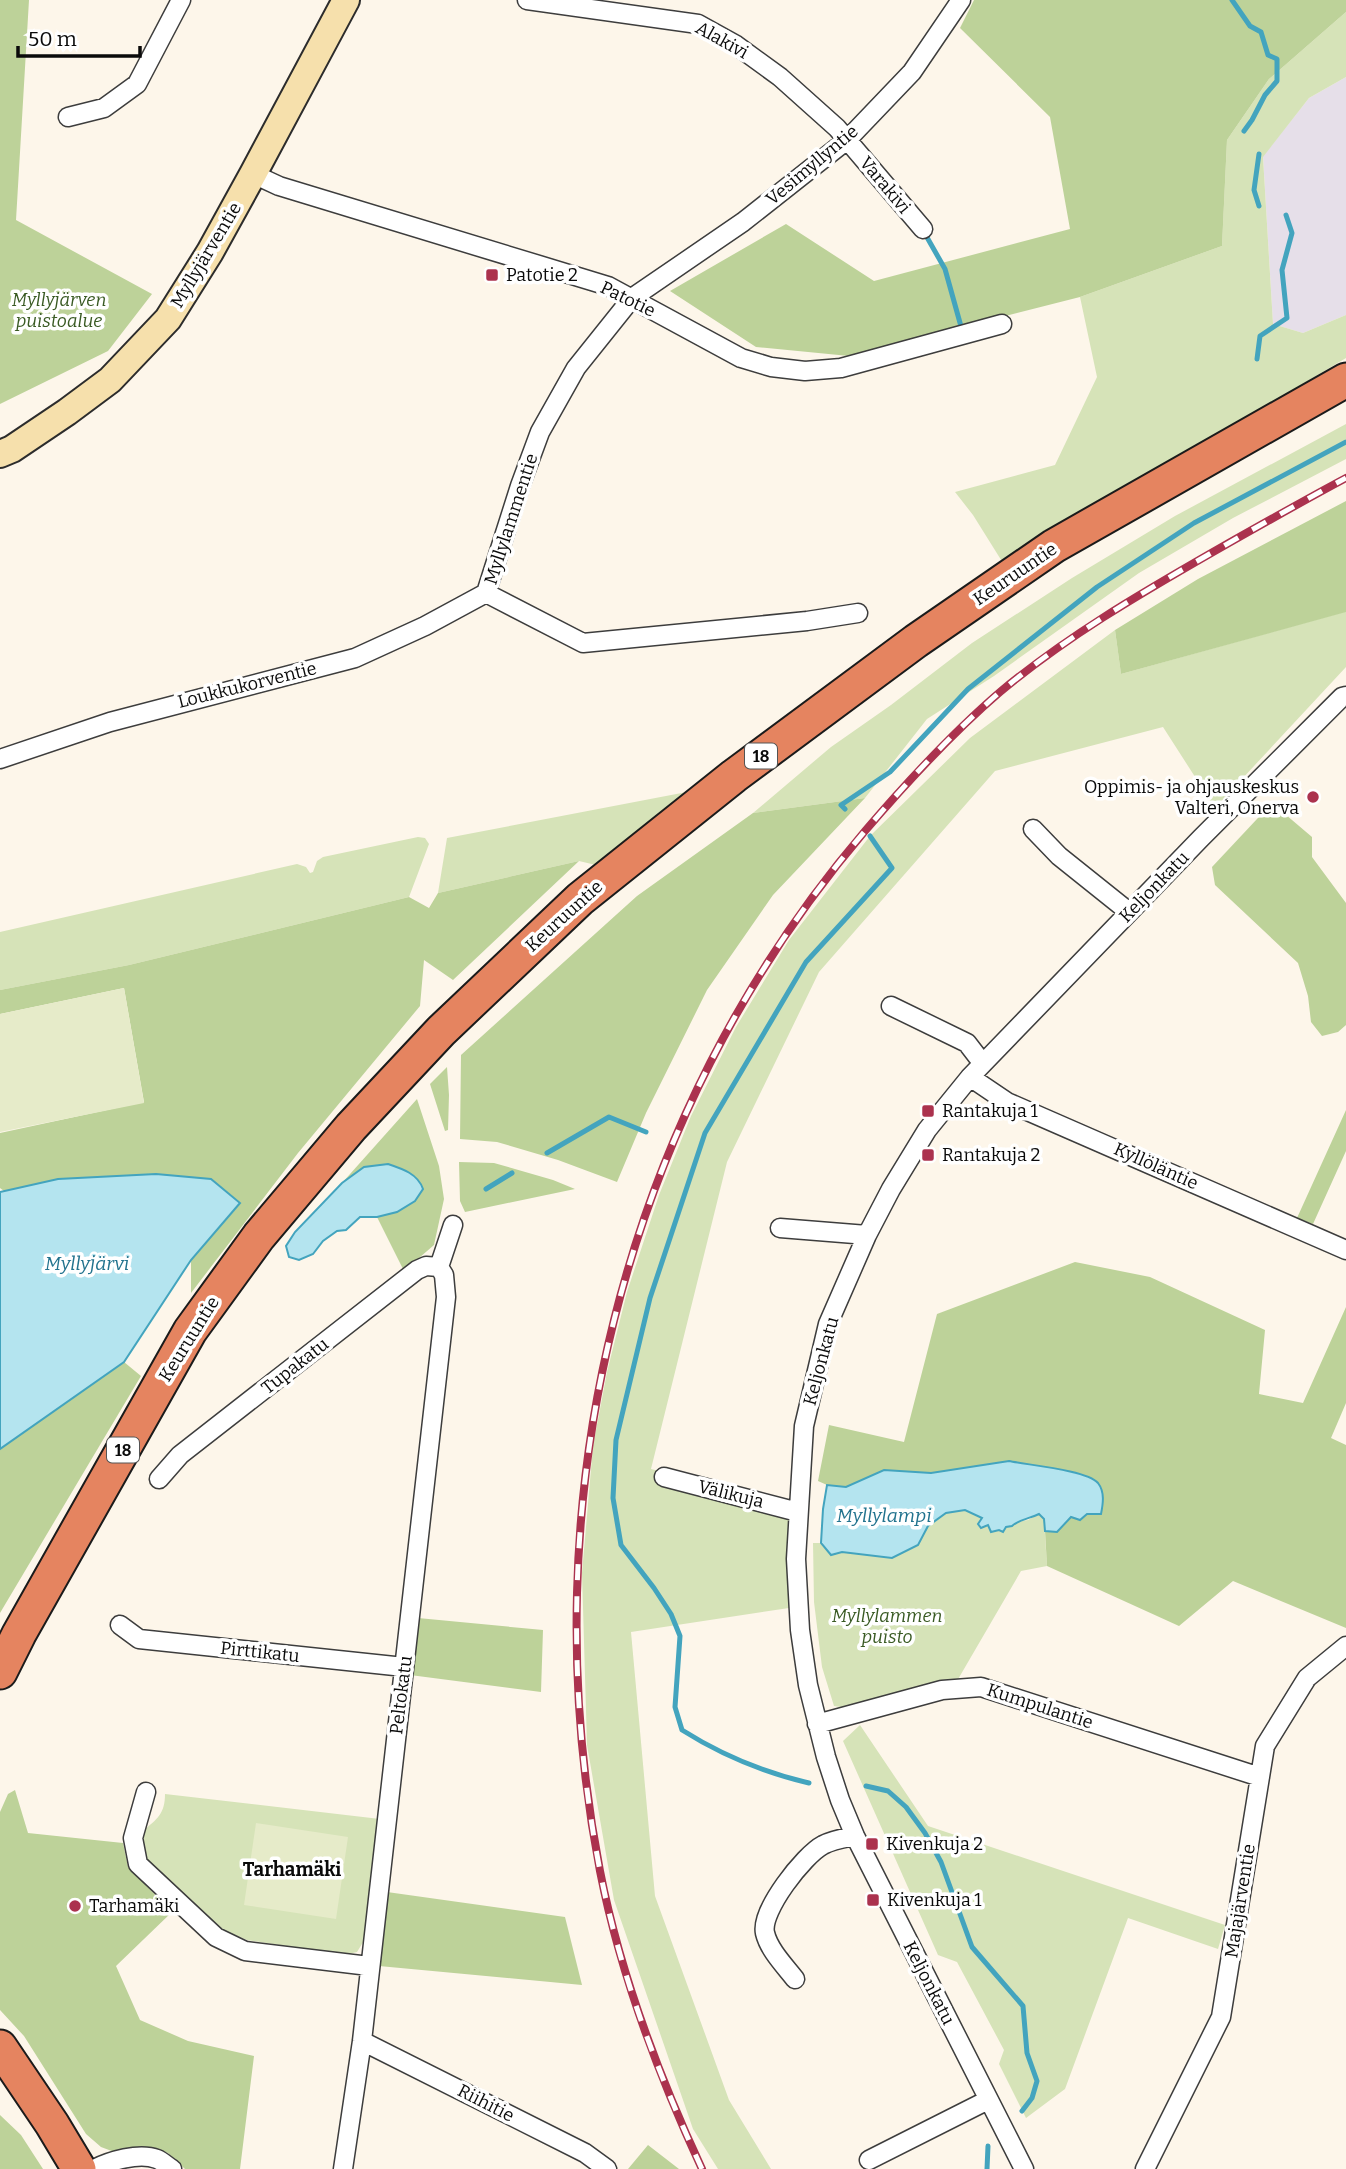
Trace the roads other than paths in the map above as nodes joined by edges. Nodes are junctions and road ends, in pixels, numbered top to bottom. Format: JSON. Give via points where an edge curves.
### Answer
{"nodes":[{"id":1,"x":181,"y":0,"type":"edge"},
{"id":2,"x":346,"y":0,"type":"edge"},
{"id":3,"x":527,"y":0,"type":"edge"},
{"id":4,"x":961,"y":0,"type":"edge"},
{"id":5,"x":68,"y":117,"type":"dead end"},
{"id":6,"x":847,"y":140,"type":"junction"},
{"id":7,"x":253,"y":174,"type":"junction"},
{"id":8,"x":923,"y":229,"type":"dead end"},
{"id":9,"x":632,"y":298,"type":"junction"},
{"id":10,"x":1002,"y":324,"type":"dead end"},
{"id":11,"x":1346,"y":380,"type":"edge"},
{"id":12,"x":0,"y":454,"type":"edge"},
{"id":13,"x":486,"y":593,"type":"junction"},
{"id":14,"x":858,"y":613,"type":"dead end"},
{"id":15,"x":1346,"y":696,"type":"edge"},
{"id":16,"x":0,"y":759,"type":"edge"},
{"id":17,"x":1033,"y":829,"type":"dead end"},
{"id":18,"x":1129,"y":912,"type":"junction"},
{"id":19,"x":891,"y":1006,"type":"dead end"},
{"id":20,"x":985,"y":1061,"type":"junction"},
{"id":21,"x":970,"y":1077,"type":"junction"},
{"id":22,"x":453,"y":1225,"type":"dead end"},
{"id":23,"x":780,"y":1228,"type":"dead end"},
{"id":24,"x":867,"y":1235,"type":"junction"},
{"id":25,"x":1346,"y":1250,"type":"edge"},
{"id":26,"x":439,"y":1267,"type":"junction"},
{"id":27,"x":664,"y":1477,"type":"dead end"},
{"id":28,"x":159,"y":1479,"type":"dead end"},
{"id":29,"x":798,"y":1512,"type":"junction"},
{"id":30,"x":120,"y":1625,"type":"dead end"},
{"id":31,"x":1346,"y":1646,"type":"edge"},
{"id":32,"x":404,"y":1667,"type":"junction"},
{"id":33,"x":0,"y":1672,"type":"edge"},
{"id":34,"x":817,"y":1724,"type":"junction"},
{"id":35,"x":1260,"y":1777,"type":"junction"},
{"id":36,"x":146,"y":1792,"type":"dead end"},
{"id":37,"x":855,"y":1836,"type":"junction"},
{"id":38,"x":369,"y":1966,"type":"junction"},
{"id":39,"x":795,"y":1979,"type":"dead end"},
{"id":40,"x":362,"y":2041,"type":"junction"},
{"id":41,"x":0,"y":2047,"type":"edge"},
{"id":42,"x":988,"y":2100,"type":"junction"},
{"id":43,"x":869,"y":2160,"type":"dead end"},
{"id":44,"x":79,"y":2169,"type":"edge"},
{"id":45,"x":94,"y":2169,"type":"edge"},
{"id":46,"x":172,"y":2169,"type":"edge"},
{"id":47,"x":343,"y":2169,"type":"edge"},
{"id":48,"x":607,"y":2169,"type":"edge"},
{"id":49,"x":1024,"y":2169,"type":"edge"},
{"id":50,"x":1145,"y":2169,"type":"edge"}],
"edges":[{"from":1,"to":5,"type":"street","via":[[137,84],[104,108]]},
{"from":2,"to":7,"type":"main road","name":"Myllyjärventie"},
{"from":3,"to":6,"type":"street","name":"Alakivi","via":[[698,24],[780,77]]},
{"from":4,"to":6,"type":"street","name":"Vesimyllyntie","via":[[912,72]]},
{"from":6,"to":8,"type":"street","name":"Varakivi"},
{"from":6,"to":9,"type":"street","name":"Vesimyllyntie","via":[[743,222]]},
{"from":7,"to":9,"type":"street","name":"Patotie","via":[[279,186],[608,286]]},
{"from":7,"to":12,"type":"main road","name":"Myllyjärventie","via":[[168,319],[110,380]]},
{"from":9,"to":10,"type":"street","name":"Patotie","via":[[741,358],[805,370],[841,368]]},
{"from":9,"to":13,"type":"street","name":"Myllylammentie","via":[[576,368],[540,432]]},
{"from":11,"to":33,"type":"highway","name":"Keuruuntie","number":"18","via":[[1054,546],[916,641],[734,776],[580,899],[441,1031],[276,1216],[190,1331]]},
{"from":13,"to":14,"type":"street","name":"Myllylammentie","via":[[583,643]]},
{"from":13,"to":16,"type":"street","name":"Loukkukorventie","via":[[355,658],[110,722]]},
{"from":15,"to":18,"type":"street","name":"Keljonkatu"},
{"from":17,"to":18,"type":"street"},
{"from":18,"to":20,"type":"street","name":"Keljonkatu"},
{"from":19,"to":20,"type":"street","via":[[967,1043]]},
{"from":20,"to":21,"type":"street","name":"Keljonkatu"},
{"from":21,"to":24,"type":"street","name":"Keljonkatu","via":[[927,1130]]},
{"from":21,"to":25,"type":"street","name":"Kyllöläntie","via":[[1007,1102]]},
{"from":22,"to":26,"type":"street","name":"Peltokatu"},
{"from":23,"to":24,"type":"street"},
{"from":24,"to":29,"type":"street","name":"Keljonkatu","via":[[828,1324],[804,1426]]},
{"from":26,"to":28,"type":"street","name":"Tupakatu","via":[[417,1270],[180,1455]]},
{"from":26,"to":32,"type":"street","name":"Peltokatu","via":[[446,1297]]},
{"from":27,"to":29,"type":"street","name":"Välikuja"},
{"from":29,"to":34,"type":"street","name":"Keljonkatu","via":[[800,1630]]},
{"from":30,"to":32,"type":"street","name":"Pirttikatu","via":[[139,1639]]},
{"from":31,"to":35,"type":"street","name":"Majajärventie","via":[[1307,1678],[1265,1746]]},
{"from":32,"to":38,"type":"street","name":"Peltokatu"},
{"from":34,"to":35,"type":"street","name":"Kumpulantie","via":[[942,1690],[981,1687]]},
{"from":34,"to":37,"type":"street","name":"Keljonkatu"},
{"from":35,"to":50,"type":"street","name":"Majajärventie","via":[[1222,2017]]},
{"from":36,"to":38,"type":"street","via":[[133,1838],[138,1864],[216,1937],[245,1951]]},
{"from":37,"to":39,"type":"street","via":[[823,1844],[803,1862],[765,1920],[769,1944]]},
{"from":37,"to":42,"type":"street","name":"Keljonkatu"},
{"from":38,"to":40,"type":"street","name":"Peltokatu"},
{"from":40,"to":47,"type":"street","name":"Peltokatu"},
{"from":40,"to":48,"type":"street","name":"Riihitie","via":[[585,2153]]},
{"from":41,"to":44,"type":"highway"},
{"from":42,"to":43,"type":"street"},
{"from":42,"to":49,"type":"street","name":"Keljonkatu"},
{"from":45,"to":46,"type":"street","via":[[137,2157],[156,2158]]}]}
